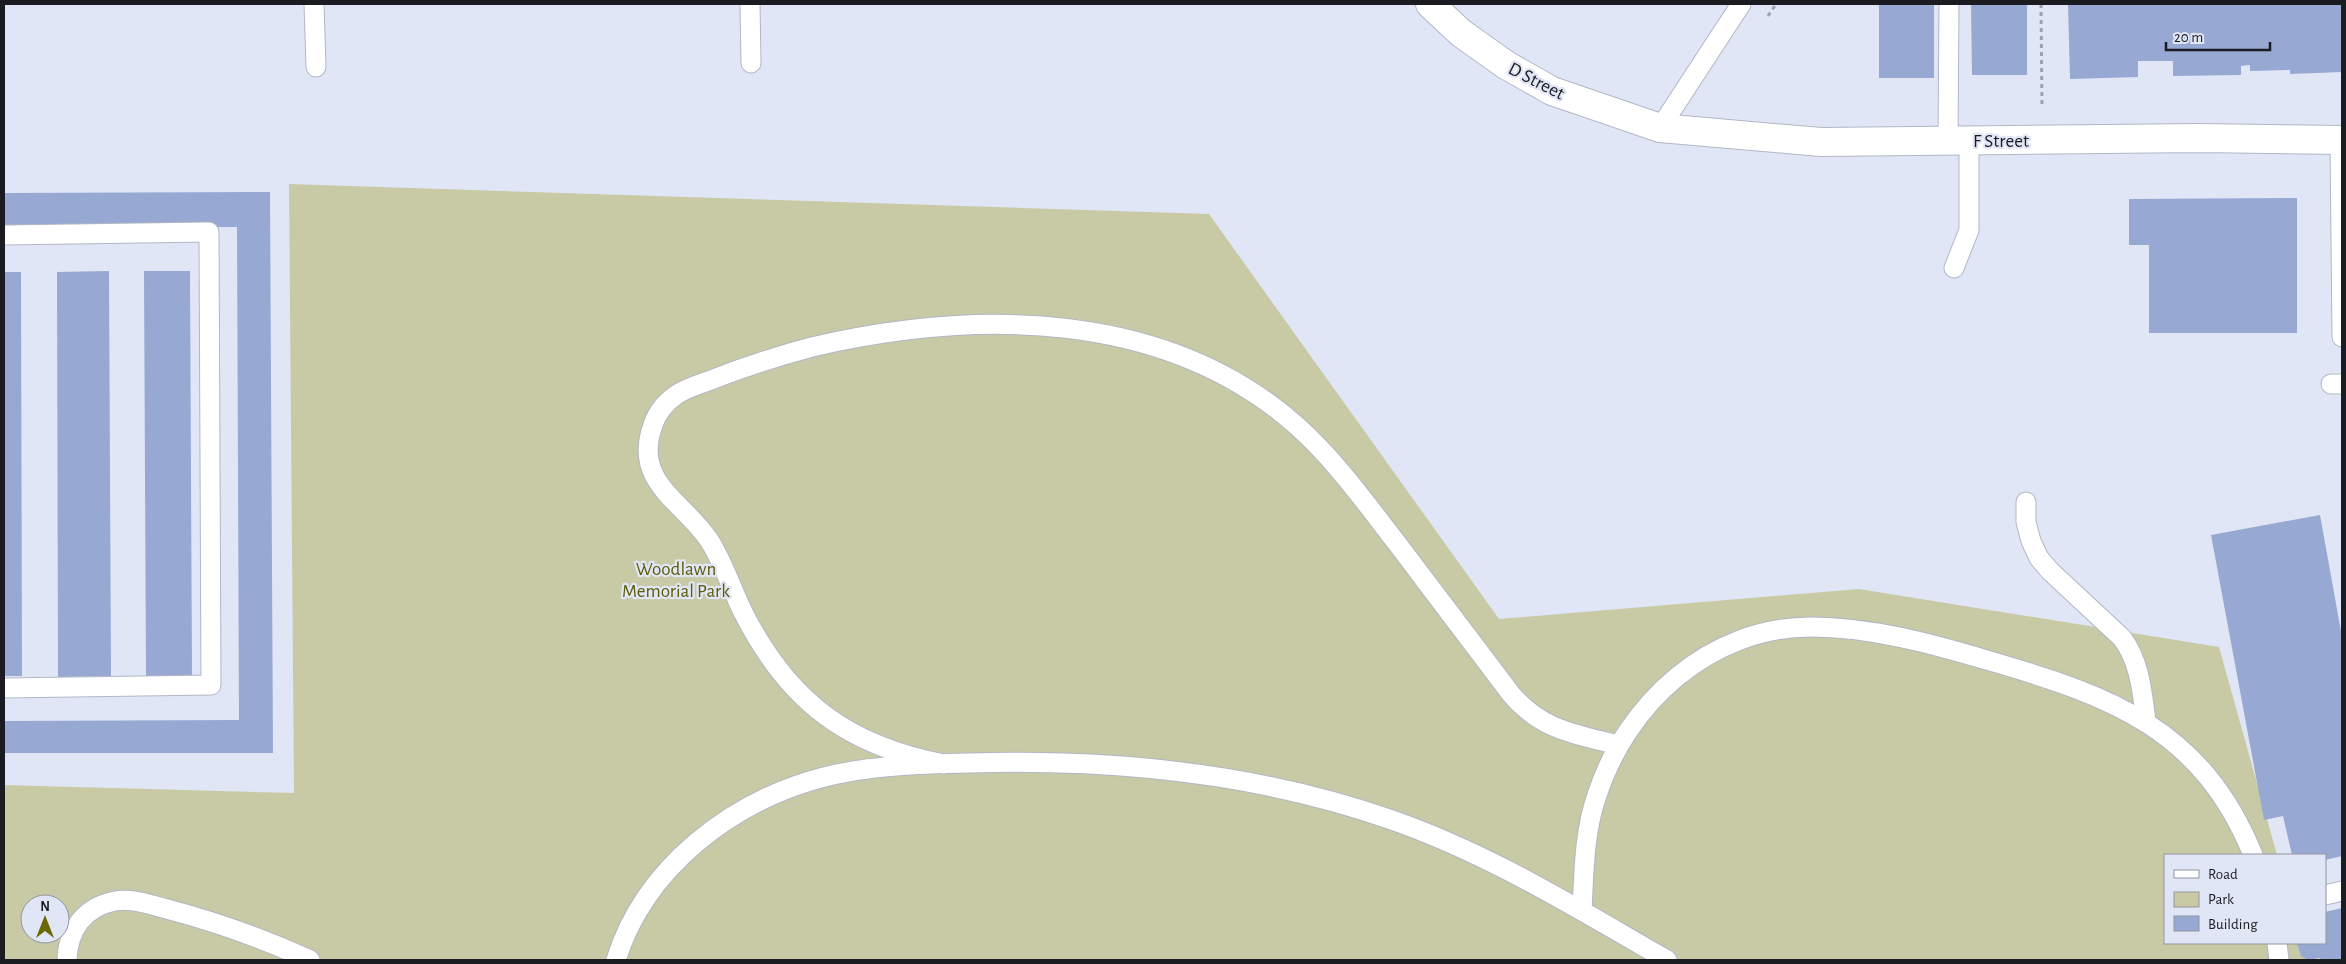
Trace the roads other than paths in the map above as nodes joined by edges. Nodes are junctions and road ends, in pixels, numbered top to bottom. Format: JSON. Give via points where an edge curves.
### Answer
{"nodes":[{"id":1,"x":314,"y":4,"type":"edge"},
{"id":2,"x":750,"y":4,"type":"edge"},
{"id":3,"x":1430,"y":4,"type":"edge"},
{"id":4,"x":1741,"y":4,"type":"edge"},
{"id":5,"x":1950,"y":4,"type":"edge"},
{"id":6,"x":751,"y":63,"type":"dead end"},
{"id":7,"x":316,"y":67,"type":"dead end"},
{"id":8,"x":1660,"y":128,"type":"junction"},
{"id":9,"x":2341,"y":140,"type":"edge"},
{"id":10,"x":1959,"y":141,"type":"junction"},
{"id":11,"x":4,"y":234,"type":"edge"},
{"id":12,"x":1954,"y":268,"type":"dead end"},
{"id":13,"x":2342,"y":337,"type":"edge"},
{"id":14,"x":2026,"y":502,"type":"dead end"},
{"id":15,"x":4,"y":688,"type":"edge"},
{"id":16,"x":2146,"y":721,"type":"junction"},
{"id":17,"x":1618,"y":745,"type":"junction"},
{"id":18,"x":944,"y":764,"type":"junction"},
{"id":19,"x":2253,"y":854,"type":"edge"},
{"id":20,"x":2342,"y":890,"type":"edge"},
{"id":21,"x":2326,"y":895,"type":"edge"},
{"id":22,"x":1582,"y":911,"type":"junction"},
{"id":23,"x":2277,"y":944,"type":"edge"},
{"id":24,"x":67,"y":960,"type":"edge"},
{"id":25,"x":310,"y":960,"type":"edge"},
{"id":26,"x":616,"y":960,"type":"edge"},
{"id":27,"x":1666,"y":960,"type":"edge"},
{"id":28,"x":2279,"y":960,"type":"edge"}],
"edges":[{"from":1,"to":7,"type":"lane"},
{"from":2,"to":6,"type":"lane"},
{"from":3,"to":8,"type":"street","name":"D Street","via":[[1491,55],[1552,91]]},
{"from":4,"to":8,"type":"lane"},
{"from":5,"to":10,"type":"lane"},
{"from":8,"to":10,"type":"street","name":"F Street","via":[[1821,142]]},
{"from":9,"to":10,"type":"street","name":"F Street"},
{"from":9,"to":13,"type":"lane"},
{"from":10,"to":12,"type":"lane","via":[[1969,230]]},
{"from":11,"to":15,"type":"lane","via":[[209,232],[211,676],[211,685]]},
{"from":14,"to":16,"type":"lane","via":[[2030,541],[2039,558],[2130,648],[2140,676]]},
{"from":16,"to":17,"type":"lane","via":[[2086,692],[1971,655],[1881,635],[1810,627],[1750,638],[1698,661],[1652,698]]},
{"from":16,"to":19,"type":"lane","via":[[2177,745],[2208,777],[2236,818]]},
{"from":17,"to":18,"type":"lane","via":[[1558,729],[1532,715],[1511,694],[1367,504],[1297,426],[1214,369],[1161,347],[1094,331],[1057,327],[978,326],[900,332],[793,352],[678,393],[653,423],[648,450],[654,476],[668,498],[708,538],[766,652],[805,698],[852,735],[889,750]]},
{"from":17,"to":22,"type":"lane","via":[[1596,796],[1590,823]]},
{"from":18,"to":22,"type":"lane","via":[[1068,762],[1132,766],[1194,773],[1326,798],[1391,819],[1452,844]]},
{"from":18,"to":26,"type":"lane","via":[[891,766],[825,777],[765,798],[736,814],[694,844],[671,867],[640,909]]},
{"from":20,"to":21,"type":"lane"},
{"from":22,"to":27,"type":"lane"},
{"from":23,"to":28,"type":"lane"},
{"from":24,"to":25,"type":"lane","via":[[75,927],[92,910],[117,901],[149,904],[238,930]]}]}
